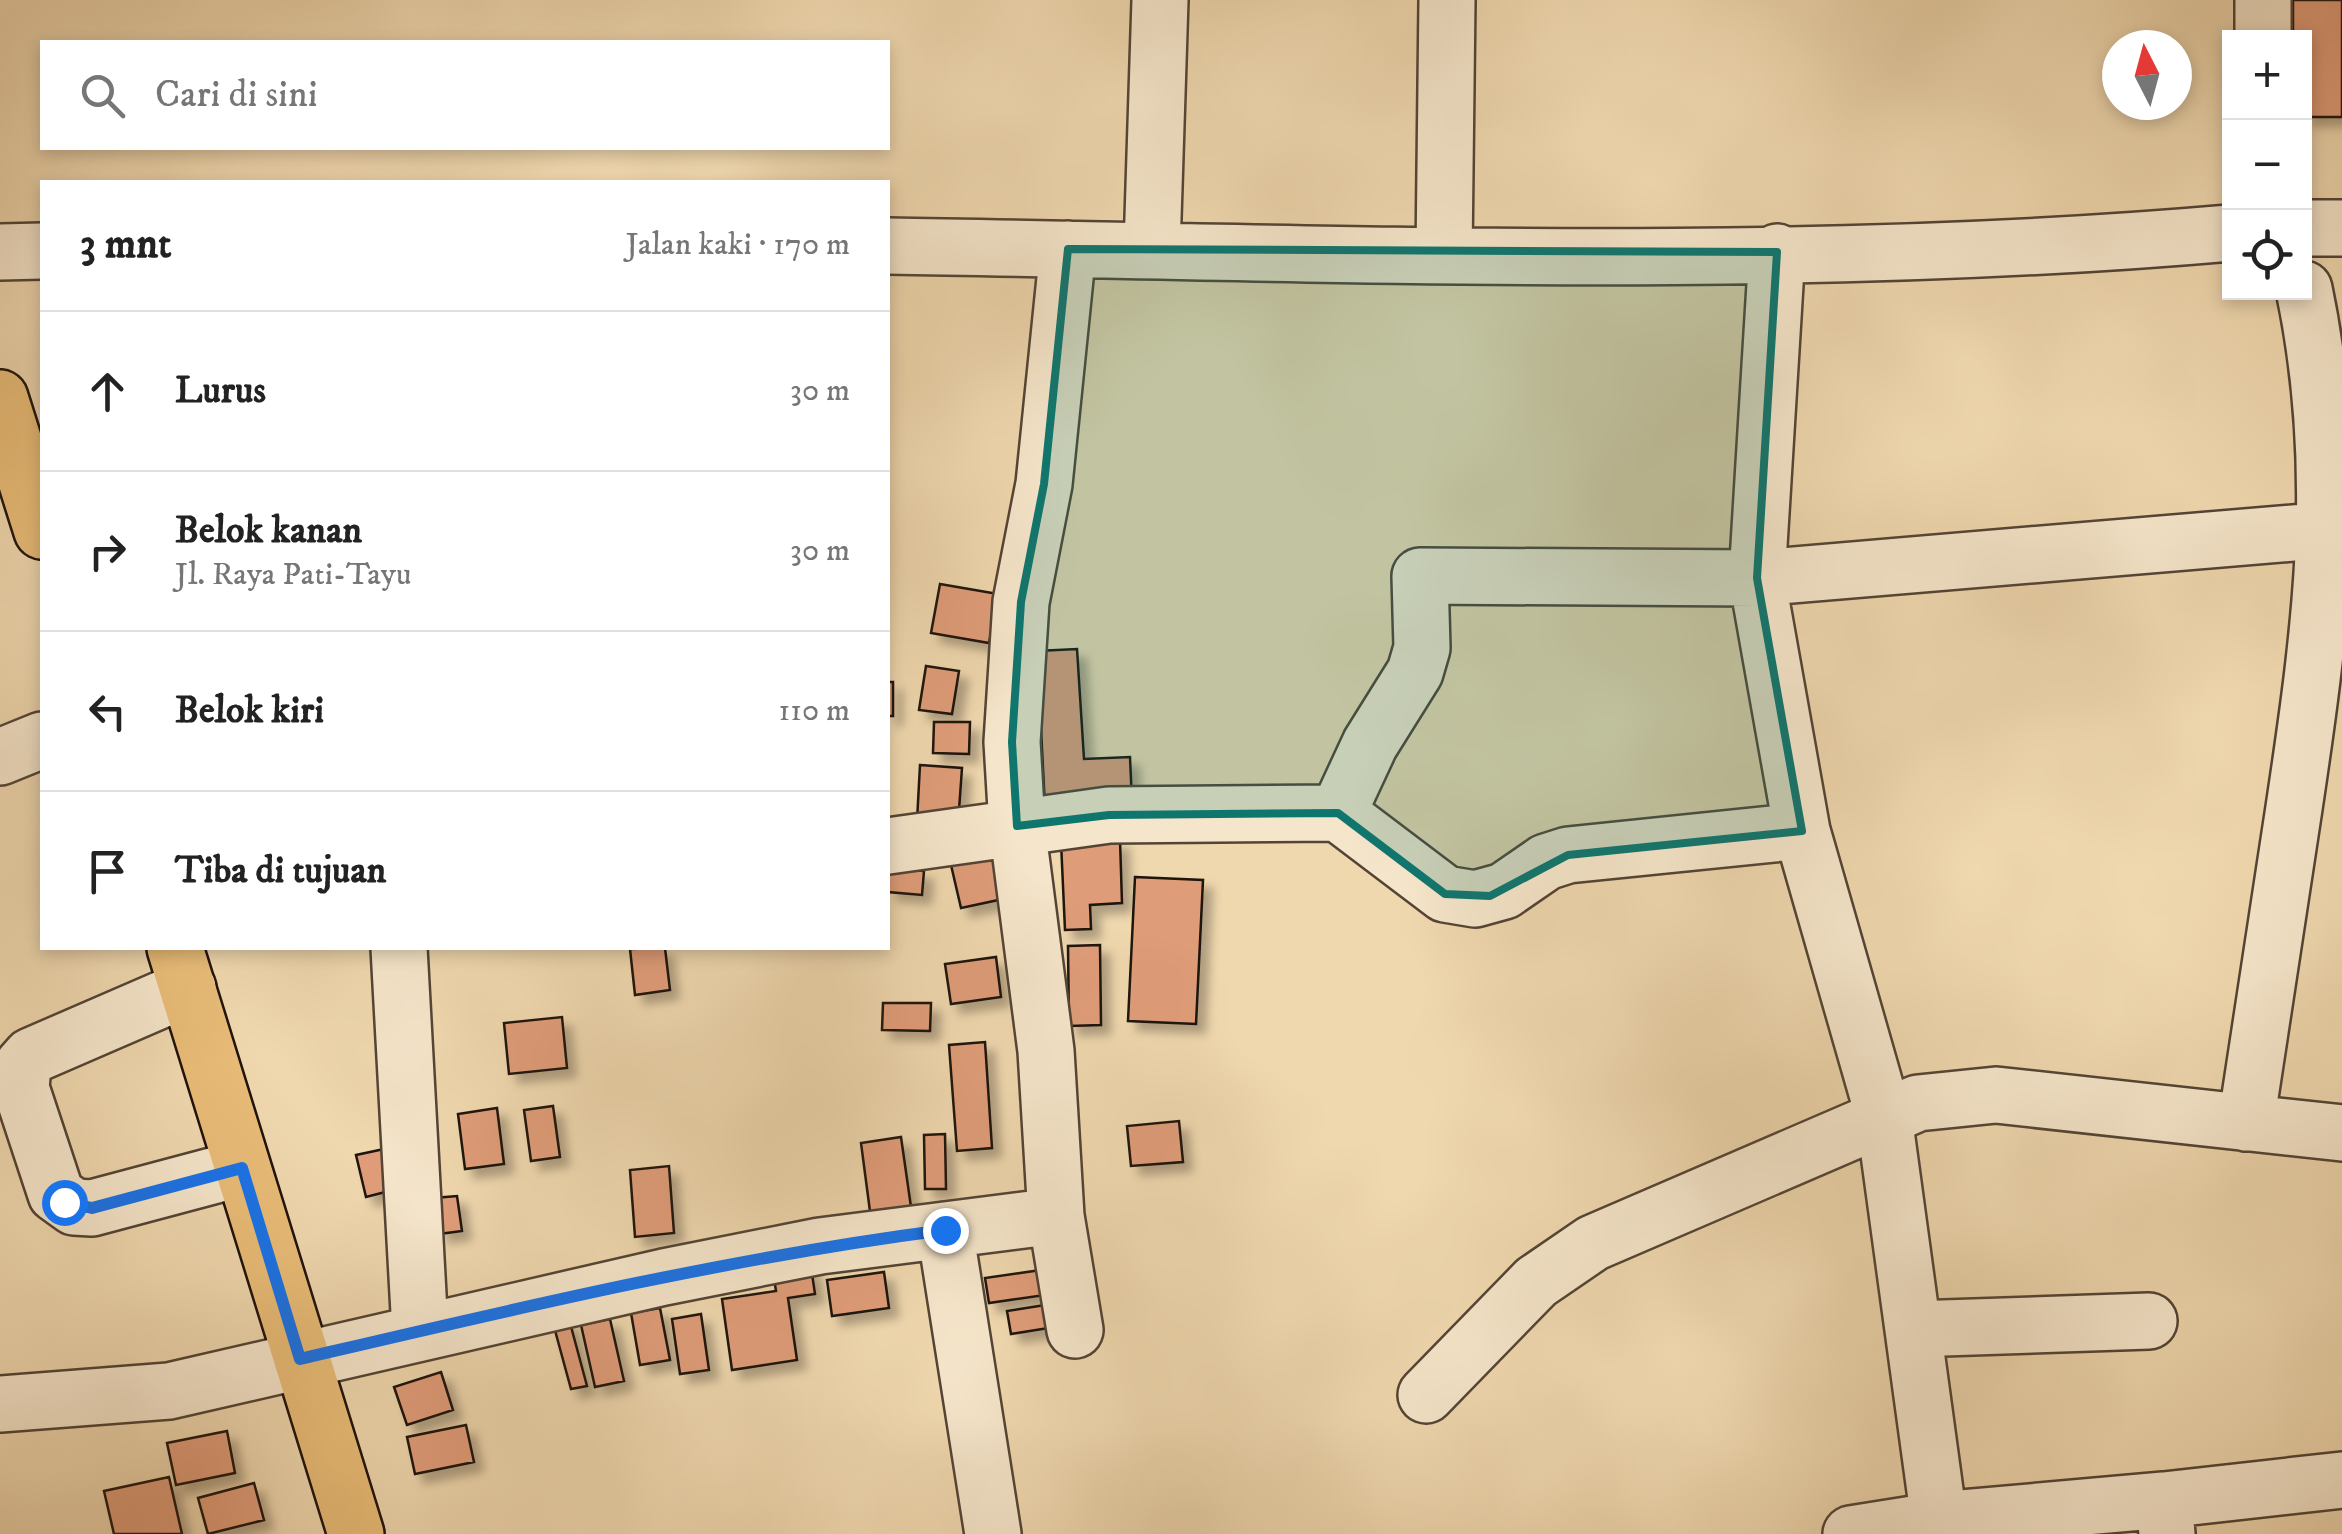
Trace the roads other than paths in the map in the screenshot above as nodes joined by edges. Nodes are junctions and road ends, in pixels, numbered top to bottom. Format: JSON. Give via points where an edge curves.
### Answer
{"nodes":[{"id":1,"x":1160,"y":0,"type":"edge"},
{"id":2,"x":1447,"y":0,"type":"edge"},
{"id":3,"x":2263,"y":0,"type":"edge"},
{"id":4,"x":2262,"y":30,"type":"edge"},
{"id":5,"x":2312,"y":228,"type":"edge"},
{"id":6,"x":2342,"y":228,"type":"edge"},
{"id":7,"x":2222,"y":234,"type":"edge"},
{"id":8,"x":890,"y":246,"type":"edge"},
{"id":9,"x":1068,"y":249,"type":"junction"},
{"id":10,"x":1152,"y":249,"type":"junction"},
{"id":11,"x":40,"y":251,"type":"edge"},
{"id":12,"x":0,"y":252,"type":"edge"},
{"id":13,"x":1777,"y":252,"type":"junction"},
{"id":14,"x":1444,"y":254,"type":"junction"},
{"id":15,"x":2306,"y":300,"type":"edge"},
{"id":16,"x":0,"y":398,"type":"edge"},
{"id":17,"x":40,"y":525,"type":"edge"},
{"id":18,"x":2328,"y":530,"type":"junction"},
{"id":19,"x":1757,"y":578,"type":"junction"},
{"id":20,"x":40,"y":741,"type":"edge"},
{"id":21,"x":0,"y":757,"type":"edge"},
{"id":22,"x":1338,"y":813,"type":"junction"},
{"id":23,"x":1017,"y":826,"type":"junction"},
{"id":24,"x":1802,"y":831,"type":"junction"},
{"id":25,"x":890,"y":846,"type":"edge"},
{"id":26,"x":399,"y":950,"type":"edge"},
{"id":27,"x":181,"y":968,"type":"edge"},
{"id":28,"x":1884,"y":1118,"type":"junction"},
{"id":29,"x":2246,"y":1123,"type":"junction"},
{"id":30,"x":2342,"y":1133,"type":"edge"},
{"id":31,"x":242,"y":1168,"type":"junction"},
{"id":32,"x":1056,"y":1216,"type":"junction"},
{"id":33,"x":945,"y":1230,"type":"junction"},
{"id":34,"x":2149,"y":1322,"type":"dead end"},
{"id":35,"x":1075,"y":1330,"type":"dead end"},
{"id":36,"x":1913,"y":1330,"type":"junction"},
{"id":37,"x":420,"y":1331,"type":"junction"},
{"id":38,"x":300,"y":1359,"type":"junction"},
{"id":39,"x":1426,"y":1396,"type":"dead end"},
{"id":40,"x":0,"y":1404,"type":"edge"},
{"id":41,"x":2342,"y":1480,"type":"edge"},
{"id":42,"x":2165,"y":1517,"type":"edge"},
{"id":43,"x":1939,"y":1520,"type":"junction"},
{"id":44,"x":356,"y":1534,"type":"edge"},
{"id":45,"x":993,"y":1534,"type":"edge"},
{"id":46,"x":1851,"y":1534,"type":"edge"}],
"edges":[{"from":1,"to":10,"type":"street"},
{"from":2,"to":14,"type":"street"},
{"from":3,"to":4,"type":"street"},
{"from":5,"to":6,"type":"street"},
{"from":7,"to":13,"type":"street","via":[[2081,246]]},
{"from":8,"to":9,"type":"street"},
{"from":9,"to":10,"type":"street"},
{"from":9,"to":23,"type":"street","via":[[1044,484],[1021,602],[1012,742]]},
{"from":10,"to":14,"type":"street"},
{"from":11,"to":12,"type":"street"},
{"from":13,"to":14,"type":"street"},
{"from":13,"to":19,"type":"street"},
{"from":15,"to":18,"type":"street","via":[[2324,421]]},
{"from":16,"to":17,"type":"main road"},
{"from":18,"to":19,"type":"street"},
{"from":18,"to":29,"type":"street","via":[[2318,646]]},
{"from":19,"to":22,"type":"street","via":[[1420,576],[1422,648],[1415,672]]},
{"from":19,"to":24,"type":"street"},
{"from":20,"to":21,"type":"street"},
{"from":22,"to":23,"type":"street","via":[[1110,815]]},
{"from":22,"to":24,"type":"street","via":[[1458,898],[1504,892],[1568,854]]},
{"from":23,"to":25,"type":"street"},
{"from":23,"to":32,"type":"street","via":[[1046,1051]]},
{"from":24,"to":28,"type":"street"},
{"from":26,"to":37,"type":"street"},
{"from":27,"to":31,"type":"main road"},
{"from":27,"to":31,"type":"street","via":[[31,1056],[23,1064],[21,1088],[56,1194],[74,1207],[92,1208]]},
{"from":28,"to":29,"type":"street","via":[[1918,1103],[1996,1095]]},
{"from":28,"to":36,"type":"street"},
{"from":28,"to":39,"type":"street","via":[[1593,1243],[1536,1282]]},
{"from":29,"to":30,"type":"street"},
{"from":31,"to":38,"type":"main road"},
{"from":32,"to":33,"type":"street"},
{"from":32,"to":35,"type":"street"},
{"from":33,"to":37,"type":"street","via":[[781,1254]]},
{"from":33,"to":45,"type":"street"},
{"from":34,"to":36,"type":"street"},
{"from":36,"to":43,"type":"street"},
{"from":37,"to":38,"type":"street"},
{"from":38,"to":40,"type":"street","via":[[168,1391]]},
{"from":38,"to":44,"type":"main road"},
{"from":41,"to":42,"type":"street"},
{"from":42,"to":43,"type":"street"},
{"from":43,"to":46,"type":"street"}]}
